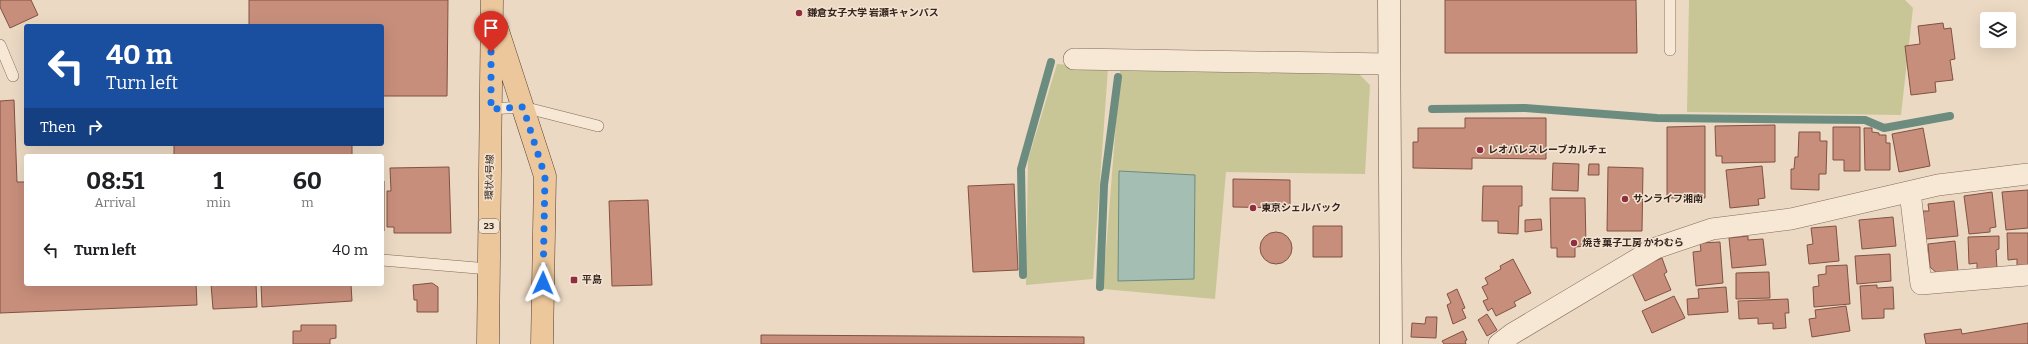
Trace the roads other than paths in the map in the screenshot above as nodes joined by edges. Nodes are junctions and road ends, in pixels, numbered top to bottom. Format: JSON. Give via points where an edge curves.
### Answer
{"nodes":[{"id":1,"x":1389,"y":0,"type":"edge"},
{"id":2,"x":1670,"y":0,"type":"edge"},
{"id":3,"x":492,"y":5,"type":"edge"},
{"id":4,"x":0,"y":45,"type":"edge"},
{"id":5,"x":1670,"y":50,"type":"dead end"},
{"id":6,"x":1074,"y":59,"type":"dead end"},
{"id":7,"x":1389,"y":64,"type":"junction"},
{"id":8,"x":13,"y":76,"type":"dead end"},
{"id":9,"x":523,"y":107,"type":"junction"},
{"id":10,"x":491,"y":109,"type":"junction"},
{"id":11,"x":598,"y":126,"type":"dead end"},
{"id":12,"x":2028,"y":174,"type":"edge"},
{"id":13,"x":1910,"y":192,"type":"junction"},
{"id":14,"x":384,"y":260,"type":"edge"},
{"id":15,"x":489,"y":269,"type":"junction"},
{"id":16,"x":2028,"y":275,"type":"edge"},
{"id":17,"x":488,"y":344,"type":"edge"},
{"id":18,"x":542,"y":344,"type":"edge"},
{"id":19,"x":1391,"y":344,"type":"edge"},
{"id":20,"x":1499,"y":344,"type":"edge"}],
"edges":[{"from":1,"to":7,"type":"street"},
{"from":2,"to":5,"type":"lane"},
{"from":3,"to":9,"type":"main road","name":"環状4号線","number":"23"},
{"from":3,"to":10,"type":"main road","name":"環状4号線","number":"23"},
{"from":4,"to":8,"type":"lane"},
{"from":6,"to":7,"type":"street"},
{"from":7,"to":19,"type":"street"},
{"from":9,"to":10,"type":"lane"},
{"from":9,"to":11,"type":"lane"},
{"from":9,"to":18,"type":"main road","name":"環状4号線","number":"23","via":[[545,176]]},
{"from":10,"to":15,"type":"main road","name":"環状4号線","number":"23"},
{"from":12,"to":13,"type":"street","via":[[1946,184]]},
{"from":13,"to":16,"type":"street","via":[[1921,284]]},
{"from":13,"to":20,"type":"street","via":[[1791,220],[1712,229],[1656,248]]},
{"from":14,"to":15,"type":"lane"},
{"from":15,"to":17,"type":"main road","name":"環状4号線","number":"23"}]}
